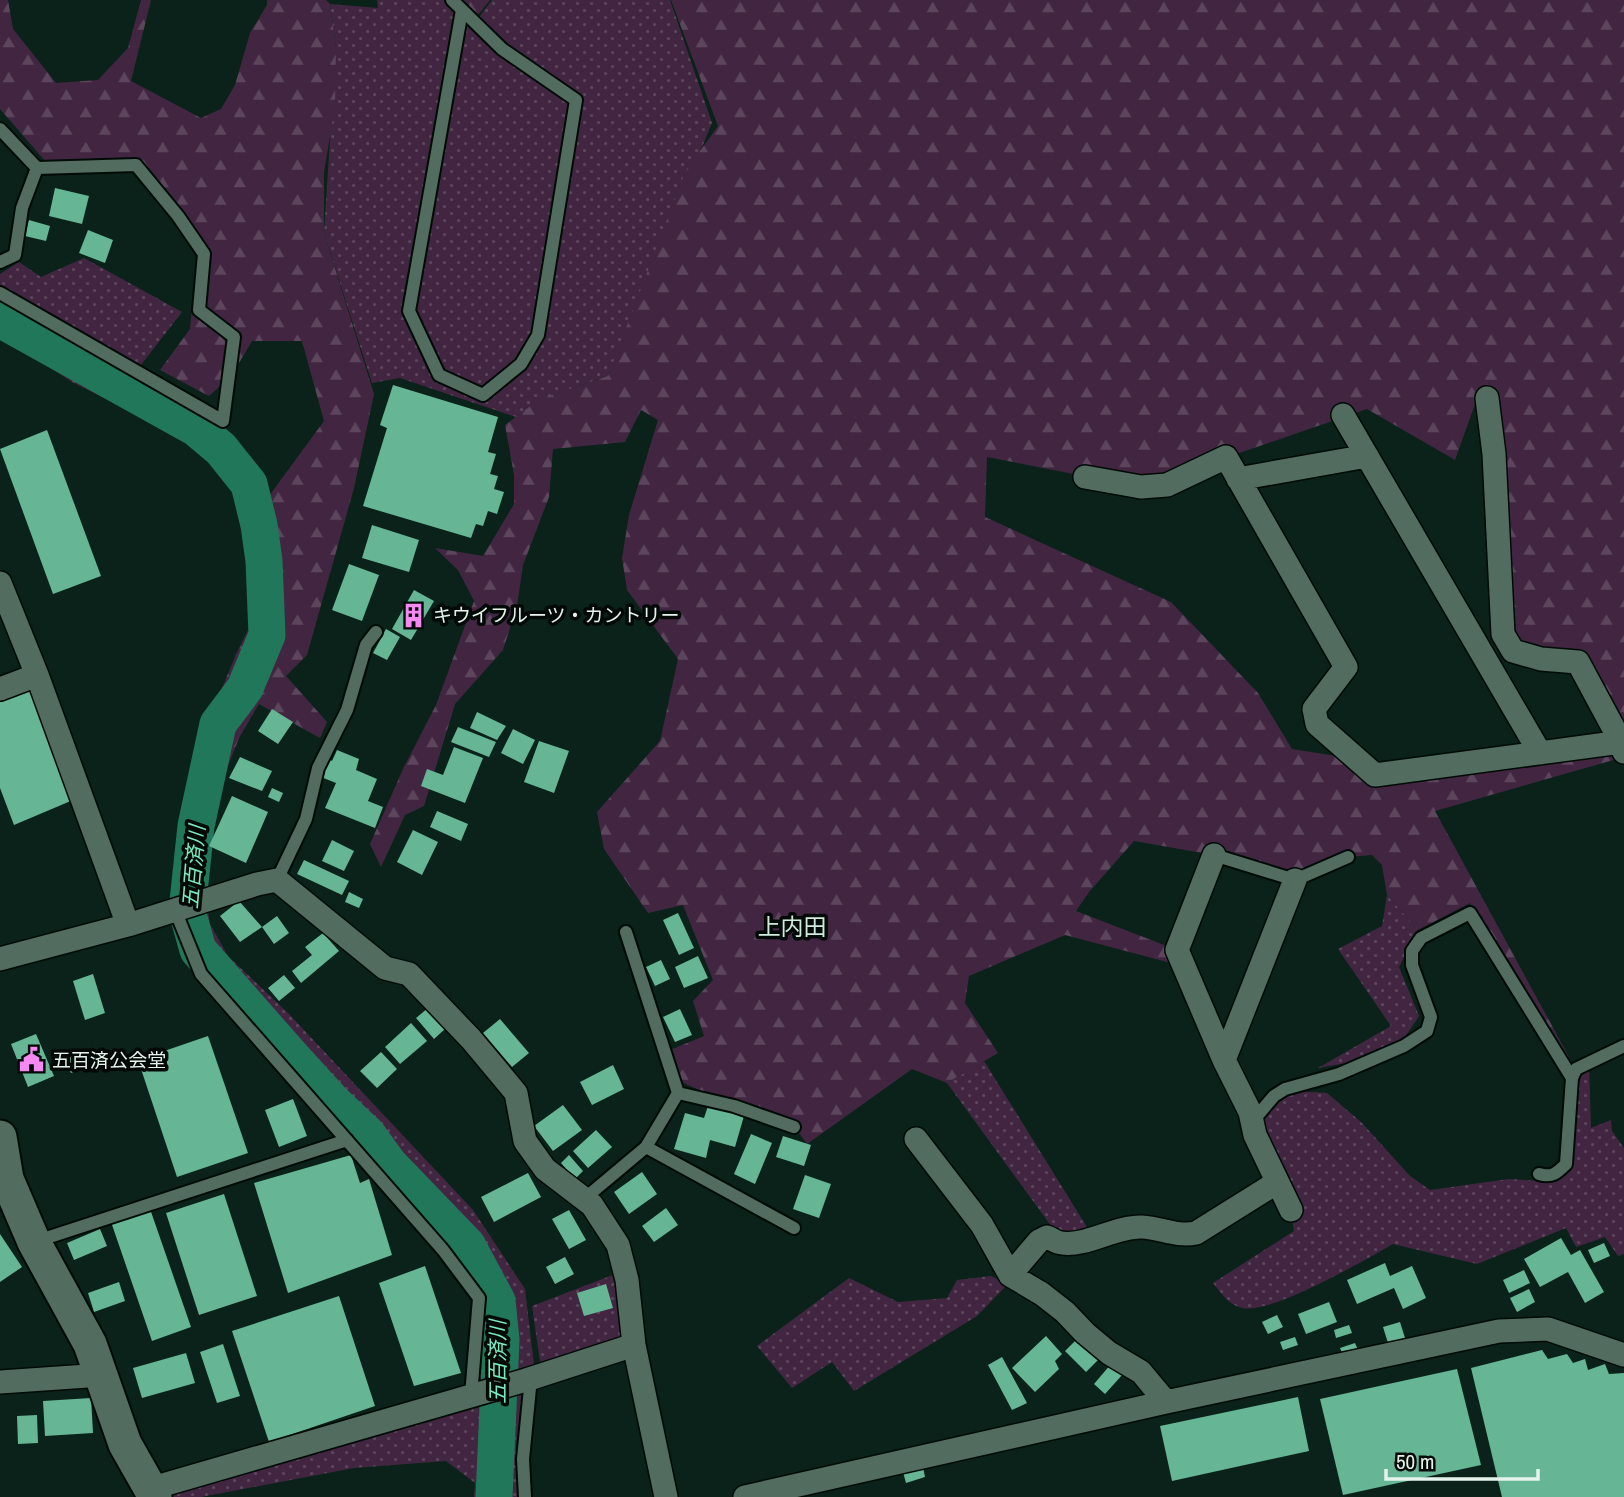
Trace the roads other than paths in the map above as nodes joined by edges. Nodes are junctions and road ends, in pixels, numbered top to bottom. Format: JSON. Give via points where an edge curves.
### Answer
{"nodes":[{"id":1,"x":457,"y":5,"type":"edge"},
{"id":2,"x":0,"y":129,"type":"edge"},
{"id":3,"x":37,"y":168,"type":"junction"},
{"id":4,"x":0,"y":262,"type":"edge"},
{"id":5,"x":0,"y":293,"type":"edge"},
{"id":6,"x":1487,"y":398,"type":"dead end"},
{"id":7,"x":1343,"y":415,"type":"dead end"},
{"id":8,"x":1367,"y":456,"type":"junction"},
{"id":9,"x":1085,"y":477,"type":"dead end"},
{"id":10,"x":1238,"y":479,"type":"junction"},
{"id":11,"x":0,"y":583,"type":"edge"},
{"id":12,"x":376,"y":632,"type":"dead end"},
{"id":13,"x":1513,"y":651,"type":"junction"},
{"id":14,"x":1483,"y":656,"type":"junction"},
{"id":15,"x":37,"y":675,"type":"junction"},
{"id":16,"x":0,"y":689,"type":"edge"},
{"id":17,"x":1623,"y":747,"type":"edge"},
{"id":18,"x":1540,"y":753,"type":"junction"},
{"id":19,"x":1214,"y":856,"type":"joint"},
{"id":20,"x":1348,"y":857,"type":"dead end"},
{"id":21,"x":276,"y":880,"type":"junction"},
{"id":22,"x":1295,"y":880,"type":"junction"},
{"id":23,"x":175,"y":910,"type":"junction"},
{"id":24,"x":128,"y":925,"type":"junction"},
{"id":25,"x":626,"y":932,"type":"dead end"},
{"id":26,"x":0,"y":959,"type":"edge"},
{"id":27,"x":1624,"y":1046,"type":"edge"},
{"id":28,"x":1224,"y":1060,"type":"junction"},
{"id":29,"x":1572,"y":1078,"type":"junction"},
{"id":30,"x":678,"y":1093,"type":"junction"},
{"id":31,"x":1252,"y":1122,"type":"junction"},
{"id":32,"x":794,"y":1126,"type":"dead end"},
{"id":33,"x":0,"y":1137,"type":"edge"},
{"id":34,"x":916,"y":1139,"type":"dead end"},
{"id":35,"x":347,"y":1140,"type":"junction"},
{"id":36,"x":646,"y":1147,"type":"junction"},
{"id":37,"x":1539,"y":1174,"type":"dead end"},
{"id":38,"x":4,"y":1175,"type":"edge"},
{"id":39,"x":1276,"y":1183,"type":"junction"},
{"id":40,"x":584,"y":1199,"type":"junction"},
{"id":41,"x":1290,"y":1210,"type":"dead end"},
{"id":42,"x":794,"y":1228,"type":"dead end"},
{"id":43,"x":34,"y":1242,"type":"junction"},
{"id":44,"x":1010,"y":1275,"type":"junction"},
{"id":45,"x":634,"y":1345,"type":"junction"},
{"id":46,"x":1624,"y":1355,"type":"edge"},
{"id":47,"x":102,"y":1375,"type":"junction"},
{"id":48,"x":528,"y":1379,"type":"junction"},
{"id":49,"x":0,"y":1382,"type":"edge"},
{"id":50,"x":464,"y":1398,"type":"junction"},
{"id":51,"x":1166,"y":1402,"type":"junction"},
{"id":52,"x":152,"y":1493,"type":"edge"},
{"id":53,"x":525,"y":1497,"type":"edge"},
{"id":54,"x":666,"y":1497,"type":"edge"},
{"id":55,"x":745,"y":1497,"type":"edge"}],
"edges":[{"from":1,"to":1,"type":"lane","via":[[502,49],[576,100],[538,335],[521,364],[483,395],[439,375],[409,311]]},
{"from":2,"to":3,"type":"lane"},
{"from":3,"to":4,"type":"lane","via":[[22,208],[15,255]]},
{"from":3,"to":5,"type":"lane","via":[[136,165],[178,216],[204,254],[199,310],[234,337],[223,421]]},
{"from":6,"to":13,"type":"street","via":[[1503,634]]},
{"from":7,"to":8,"type":"street"},
{"from":8,"to":10,"type":"street"},
{"from":8,"to":14,"type":"street"},
{"from":9,"to":10,"type":"street","via":[[1141,487],[1167,485],[1226,457]]},
{"from":10,"to":18,"type":"street","via":[[1346,667],[1314,709],[1317,724],[1375,775]]},
{"from":11,"to":15,"type":"street"},
{"from":12,"to":21,"type":"lane","via":[[366,645],[347,710],[318,768],[306,819]]},
{"from":13,"to":14,"type":"street"},
{"from":13,"to":17,"type":"street","via":[[1578,662]]},
{"from":14,"to":18,"type":"street"},
{"from":15,"to":16,"type":"street"},
{"from":15,"to":24,"type":"street"},
{"from":17,"to":18,"type":"street"},
{"from":19,"to":22,"type":"lane"},
{"from":19,"to":28,"type":"street","via":[[1177,950]]},
{"from":20,"to":22,"type":"lane"},
{"from":21,"to":23,"type":"street"},
{"from":21,"to":40,"type":"street","via":[[385,968],[409,974],[418,983],[516,1093],[525,1141],[545,1169]]},
{"from":22,"to":28,"type":"street"},
{"from":23,"to":24,"type":"street"},
{"from":23,"to":35,"type":"lane","via":[[201,974]]},
{"from":24,"to":26,"type":"street"},
{"from":25,"to":30,"type":"lane"},
{"from":27,"to":29,"type":"lane","via":[[1576,1069]]},
{"from":28,"to":31,"type":"street"},
{"from":29,"to":31,"type":"lane","via":[[1470,913],[1421,938],[1412,951],[1412,965],[1430,1017],[1427,1031],[1339,1074],[1285,1089]]},
{"from":29,"to":37,"type":"lane","via":[[1566,1164],[1548,1176]]},
{"from":30,"to":32,"type":"lane"},
{"from":30,"to":36,"type":"lane"},
{"from":31,"to":39,"type":"street"},
{"from":33,"to":38,"type":"street"},
{"from":34,"to":44,"type":"street","via":[[982,1225]]},
{"from":35,"to":43,"type":"lane"},
{"from":35,"to":50,"type":"lane","via":[[479,1298]]},
{"from":36,"to":40,"type":"lane"},
{"from":36,"to":42,"type":"lane"},
{"from":38,"to":43,"type":"street"},
{"from":39,"to":41,"type":"street"},
{"from":39,"to":44,"type":"street","via":[[1184,1236],[1143,1227],[1074,1243],[1047,1237]]},
{"from":40,"to":45,"type":"street","via":[[618,1244]]},
{"from":43,"to":47,"type":"street"},
{"from":44,"to":51,"type":"street","via":[[1065,1312],[1109,1353],[1141,1372]]},
{"from":45,"to":48,"type":"street"},
{"from":45,"to":54,"type":"street"},
{"from":46,"to":51,"type":"street","via":[[1548,1329],[1499,1331]]},
{"from":47,"to":49,"type":"street"},
{"from":47,"to":52,"type":"street","via":[[125,1444]]},
{"from":48,"to":50,"type":"street"},
{"from":48,"to":53,"type":"lane"},
{"from":50,"to":52,"type":"street"},
{"from":51,"to":55,"type":"street"}]}
